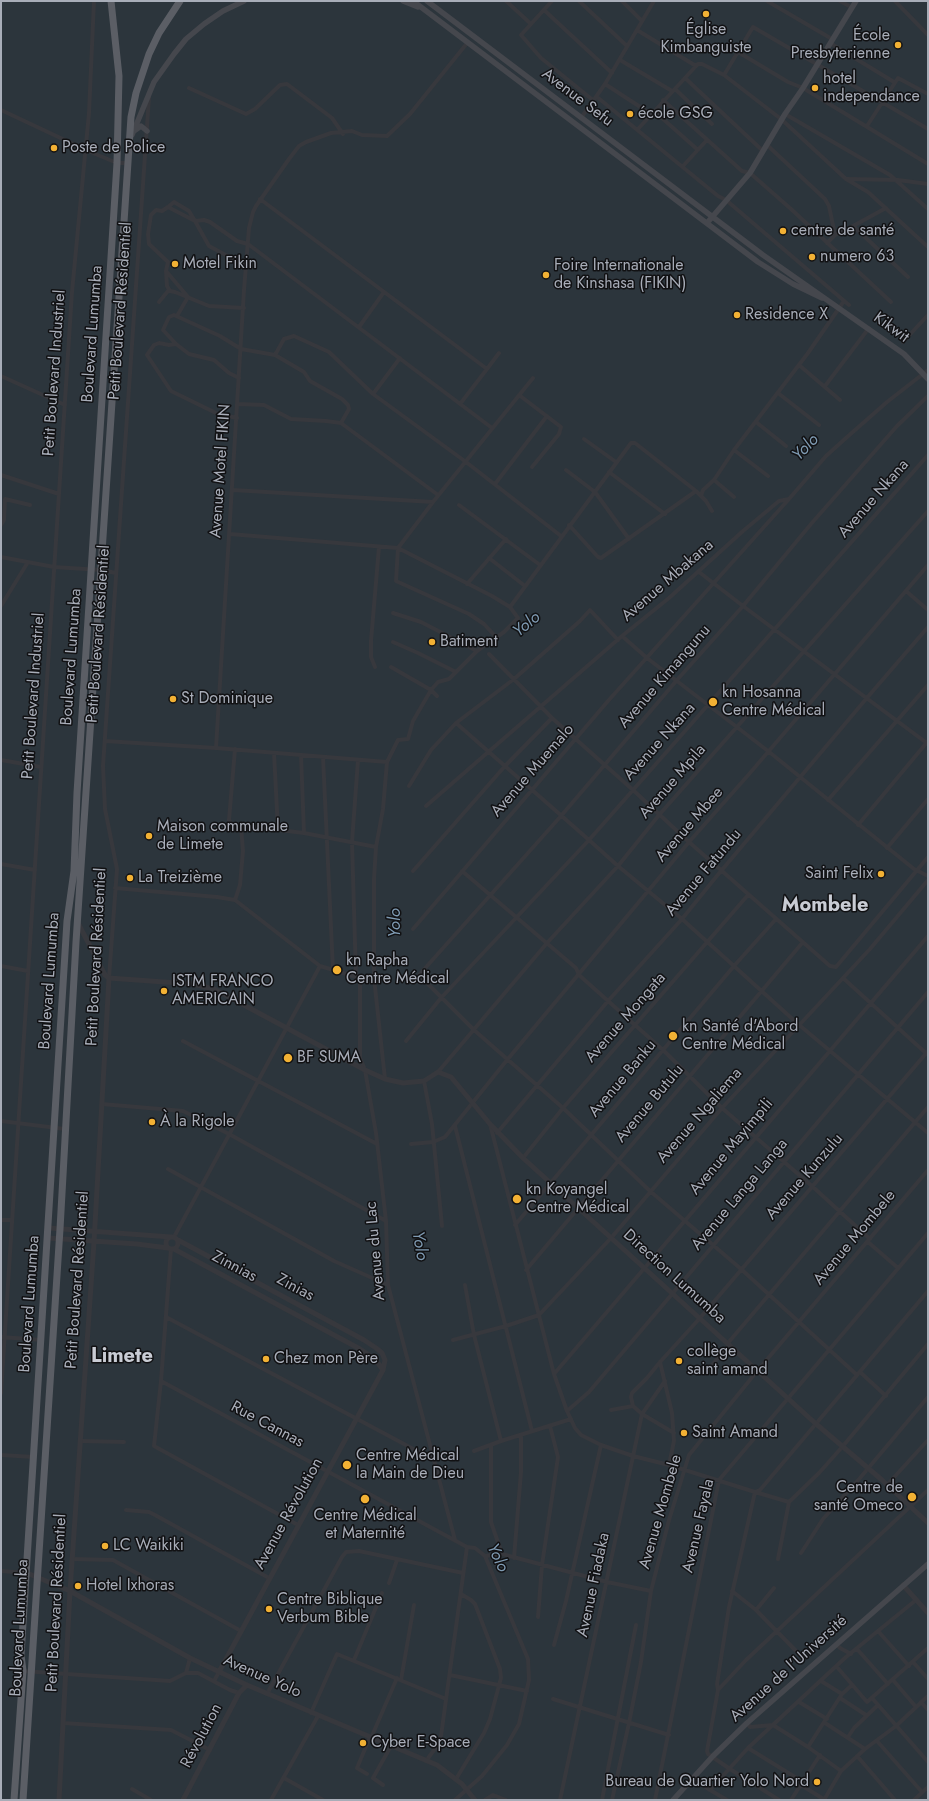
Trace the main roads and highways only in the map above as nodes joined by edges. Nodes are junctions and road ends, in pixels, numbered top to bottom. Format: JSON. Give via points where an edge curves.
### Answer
{"nodes":[{"id":1,"x":111,"y":1,"type":"edge"},
{"id":2,"x":180,"y":1,"type":"edge"},
{"id":3,"x":244,"y":1,"type":"edge"},
{"id":4,"x":403,"y":1,"type":"edge"},
{"id":5,"x":413,"y":1,"type":"edge"},
{"id":6,"x":427,"y":1,"type":"edge"},
{"id":7,"x":856,"y":1,"type":"edge"},
{"id":8,"x":427,"y":12,"type":"junction"},
{"id":9,"x":452,"y":19,"type":"junction"},
{"id":10,"x":446,"y":26,"type":"junction"},
{"id":11,"x":133,"y":131,"type":"junction"},
{"id":12,"x":147,"y":131,"type":"road end"},
{"id":13,"x":129,"y":143,"type":"junction"},
{"id":14,"x":712,"y":216,"type":"junction"},
{"id":15,"x":707,"y":223,"type":"junction"},
{"id":16,"x":837,"y":306,"type":"junction"},
{"id":17,"x":926,"y":372,"type":"edge"},
{"id":18,"x":928,"y":379,"type":"edge"},
{"id":19,"x":928,"y":1564,"type":"edge"},
{"id":20,"x":14,"y":1800,"type":"edge"},
{"id":21,"x":23,"y":1800,"type":"edge"},
{"id":22,"x":673,"y":1800,"type":"edge"}],
"edges":[{"from":1,"to":20,"type":"highway","name":"Boulevard Lumumba","via":[[119,76],[117,163],[74,871],[68,921],[21,1655],[23,1671]]},
{"from":2,"to":13,"type":"highway","name":"Boulevard Lumumba","via":[[159,33],[141,75],[132,110]]},
{"from":3,"to":11,"type":"main road","via":[[223,12],[186,39],[165,65]]},
{"from":4,"to":8,"type":"main road"},
{"from":5,"to":8,"type":"main road"},
{"from":6,"to":9,"type":"main road","name":"Avenue Sefu"},
{"from":7,"to":14,"type":"main road","via":[[750,173]]},
{"from":8,"to":10,"type":"main road","name":"Avenue Sefu"},
{"from":9,"to":10,"type":"main road"},
{"from":9,"to":14,"type":"main road","name":"Avenue Sefu"},
{"from":10,"to":15,"type":"main road","name":"Avenue Sefu"},
{"from":11,"to":12,"type":"main road","via":[[141,126]]},
{"from":11,"to":13,"type":"main road"},
{"from":13,"to":21,"type":"highway","name":"Boulevard Lumumba"},
{"from":14,"to":15,"type":"main road"},
{"from":14,"to":16,"type":"main road","name":"Avenue Sefu"},
{"from":15,"to":16,"type":"main road","name":"Avenue Sefu","via":[[779,276]]},
{"from":16,"to":17,"type":"main road","name":"Kikwit"},
{"from":17,"to":18,"type":"main road","name":"Kikwit"},
{"from":19,"to":22,"type":"main road","name":"Avenue de l’Université","via":[[747,1723]]}]}
